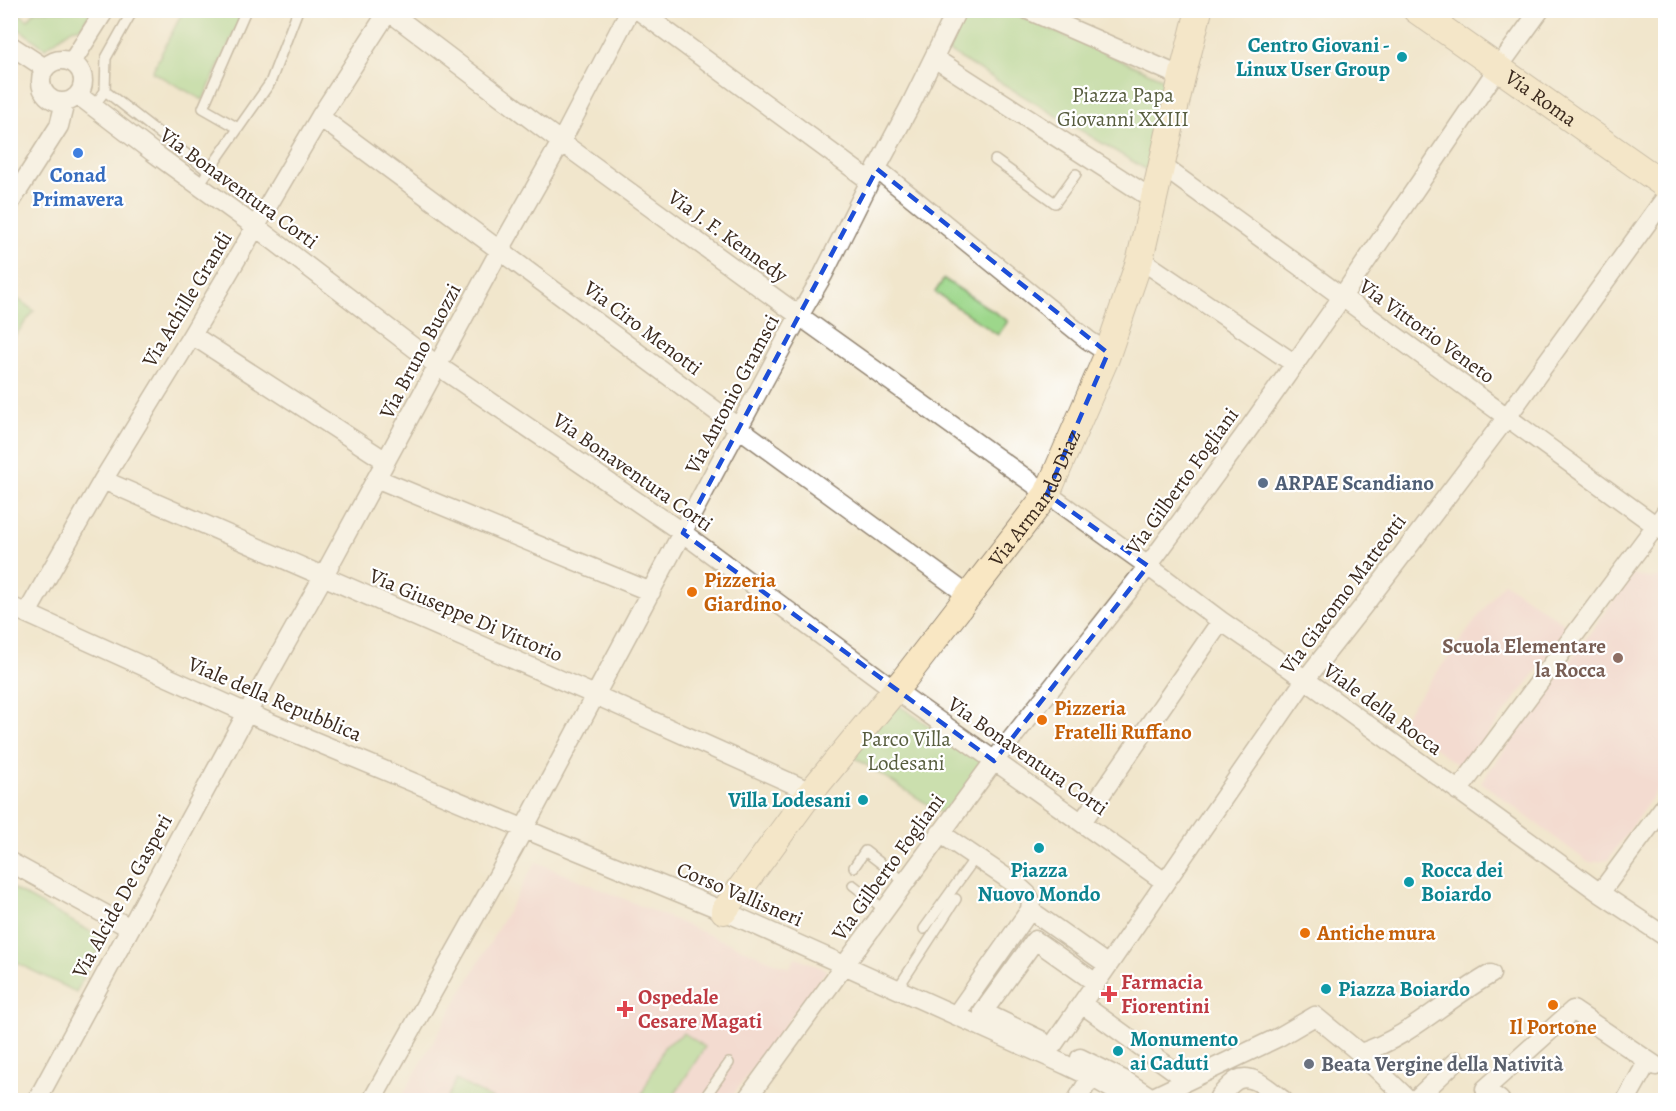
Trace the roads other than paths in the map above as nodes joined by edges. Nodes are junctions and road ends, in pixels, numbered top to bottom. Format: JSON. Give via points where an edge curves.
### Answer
{"nodes":[{"id":1,"x":105,"y":10,"type":"edge"},
{"id":2,"x":133,"y":10,"type":"edge"},
{"id":3,"x":246,"y":10,"type":"edge"},
{"id":4,"x":630,"y":10,"type":"edge"},
{"id":5,"x":638,"y":10,"type":"edge"},
{"id":6,"x":1028,"y":10,"type":"edge"},
{"id":7,"x":1199,"y":10,"type":"edge"},
{"id":8,"x":1416,"y":10,"type":"edge"},
{"id":9,"x":1540,"y":10,"type":"edge"},
{"id":10,"x":298,"y":11,"type":"edge"},
{"id":11,"x":388,"y":11,"type":"edge"},
{"id":12,"x":953,"y":12,"type":"edge"},
{"id":13,"x":10,"y":45,"type":"edge"},
{"id":14,"x":934,"y":58,"type":"junction"},
{"id":15,"x":72,"y":62,"type":"junction"},
{"id":16,"x":45,"y":68,"type":"junction"},
{"id":17,"x":1498,"y":68,"type":"junction"},
{"id":18,"x":1182,"y":77,"type":"junction"},
{"id":19,"x":105,"y":91,"type":"junction"},
{"id":20,"x":72,"y":98,"type":"junction"},
{"id":21,"x":93,"y":107,"type":"junction"},
{"id":22,"x":320,"y":117,"type":"junction"},
{"id":23,"x":238,"y":128,"type":"junction"},
{"id":24,"x":561,"y":142,"type":"junction"},
{"id":25,"x":995,"y":160,"type":"dead end"},
{"id":26,"x":1161,"y":165,"type":"junction"},
{"id":27,"x":1076,"y":174,"type":"dead end"},
{"id":28,"x":873,"y":175,"type":"junction"},
{"id":29,"x":203,"y":178,"type":"junction"},
{"id":30,"x":1665,"y":186,"type":"edge"},
{"id":31,"x":1665,"y":197,"type":"edge"},
{"id":32,"x":1154,"y":200,"type":"junction"},
{"id":33,"x":10,"y":203,"type":"edge"},
{"id":34,"x":256,"y":227,"type":"junction"},
{"id":35,"x":500,"y":250,"type":"junction"},
{"id":36,"x":1140,"y":258,"type":"junction"},
{"id":37,"x":1342,"y":297,"type":"junction"},
{"id":38,"x":799,"y":316,"type":"junction"},
{"id":39,"x":192,"y":335,"type":"junction"},
{"id":40,"x":1108,"y":354,"type":"junction"},
{"id":41,"x":1295,"y":364,"type":"junction"},
{"id":42,"x":438,"y":366,"type":"junction"},
{"id":43,"x":1507,"y":417,"type":"junction"},
{"id":44,"x":739,"y":428,"type":"junction"},
{"id":45,"x":386,"y":461,"type":"junction"},
{"id":46,"x":378,"y":478,"type":"junction"},
{"id":47,"x":103,"y":480,"type":"junction"},
{"id":48,"x":1047,"y":494,"type":"junction"},
{"id":49,"x":1662,"y":524,"type":"edge"},
{"id":50,"x":683,"y":533,"type":"junction"},
{"id":51,"x":1148,"y":566,"type":"junction"},
{"id":52,"x":323,"y":577,"type":"junction"},
{"id":53,"x":651,"y":592,"type":"junction"},
{"id":54,"x":969,"y":596,"type":"junction"},
{"id":55,"x":19,"y":610,"type":"edge"},
{"id":56,"x":1221,"y":621,"type":"junction"},
{"id":57,"x":1305,"y":680,"type":"junction"},
{"id":58,"x":895,"y":690,"type":"junction"},
{"id":59,"x":595,"y":695,"type":"junction"},
{"id":60,"x":247,"y":713,"type":"junction"},
{"id":61,"x":994,"y":761,"type":"junction"},
{"id":62,"x":1458,"y":791,"type":"junction"},
{"id":63,"x":811,"y":792,"type":"junction"},
{"id":64,"x":1665,"y":804,"type":"edge"},
{"id":65,"x":1082,"y":822,"type":"junction"},
{"id":66,"x":524,"y":829,"type":"junction"},
{"id":67,"x":940,"y":833,"type":"junction"},
{"id":68,"x":975,"y":858,"type":"junction"},
{"id":69,"x":10,"y":862,"type":"edge"},
{"id":70,"x":854,"y":867,"type":"dead end"},
{"id":71,"x":905,"y":882,"type":"junction"},
{"id":72,"x":1166,"y":882,"type":"junction"},
{"id":73,"x":853,"y":885,"type":"dead end"},
{"id":74,"x":1600,"y":894,"type":"junction"},
{"id":75,"x":956,"y":899,"type":"dead end"},
{"id":76,"x":1030,"y":905,"type":"junction"},
{"id":77,"x":885,"y":910,"type":"junction"},
{"id":78,"x":724,"y":911,"type":"junction"},
{"id":79,"x":130,"y":927,"type":"junction"},
{"id":80,"x":924,"y":929,"type":"dead end"},
{"id":81,"x":1665,"y":937,"type":"edge"},
{"id":82,"x":1108,"y":965,"type":"junction"},
{"id":83,"x":845,"y":966,"type":"junction"},
{"id":84,"x":1491,"y":974,"type":"dead end"},
{"id":85,"x":1096,"y":983,"type":"junction"},
{"id":86,"x":898,"y":988,"type":"junction"},
{"id":87,"x":1082,"y":1004,"type":"junction"},
{"id":88,"x":956,"y":1015,"type":"junction"},
{"id":89,"x":1053,"y":1046,"type":"junction"},
{"id":90,"x":1360,"y":1053,"type":"junction"},
{"id":91,"x":1456,"y":1061,"type":"dead end"},
{"id":92,"x":729,"y":1063,"type":"dead end"},
{"id":93,"x":1091,"y":1077,"type":"junction"},
{"id":94,"x":1187,"y":1080,"type":"junction"},
{"id":95,"x":1486,"y":1097,"type":"edge"},
{"id":96,"x":1149,"y":1099,"type":"edge"},
{"id":97,"x":37,"y":1101,"type":"edge"},
{"id":98,"x":372,"y":1101,"type":"edge"},
{"id":99,"x":703,"y":1101,"type":"edge"},
{"id":100,"x":746,"y":1101,"type":"edge"},
{"id":101,"x":1077,"y":1101,"type":"edge"},
{"id":102,"x":1131,"y":1101,"type":"edge"},
{"id":103,"x":1224,"y":1101,"type":"edge"},
{"id":104,"x":1283,"y":1101,"type":"edge"},
{"id":105,"x":1409,"y":1101,"type":"edge"},
{"id":106,"x":1415,"y":1101,"type":"edge"},
{"id":107,"x":1626,"y":1101,"type":"edge"}],
"edges":[{"from":1,"to":15,"type":"street"},
{"from":2,"to":19,"type":"lane","via":[[106,58]]},
{"from":3,"to":23,"type":"lane","via":[[203,108]]},
{"from":4,"to":24,"type":"street","name":"Via Bruno Buozzi"},
{"from":5,"to":28,"type":"street"},
{"from":6,"to":18,"type":"street"},
{"from":7,"to":18,"type":"street","name":"Via Armando Diaz"},
{"from":8,"to":17,"type":"street","name":"Via Roma"},
{"from":9,"to":17,"type":"street","name":"Via Gilberto Fogliani"},
{"from":10,"to":23,"type":"lane","via":[[270,83]]},
{"from":11,"to":22,"type":"street","name":"Via Achille Grandi"},
{"from":11,"to":24,"type":"street","name":"Via J. F. Kennedy"},
{"from":12,"to":14,"type":"street","name":"Via Antonio Gramsci"},
{"from":13,"to":16,"type":"street"},
{"from":14,"to":28,"type":"street","name":"Via Antonio Gramsci"},
{"from":14,"to":32,"type":"street","via":[[1085,161]]},
{"from":15,"to":16,"type":"street","via":[[62,59]]},
{"from":15,"to":20,"type":"street","via":[[83,79],[82,88]]},
{"from":16,"to":20,"type":"street","name":"Via Bonaventura Corti","via":[[40,79],[46,96],[52,100]]},
{"from":17,"to":30,"type":"street","name":"Via Roma"},
{"from":17,"to":37,"type":"street","name":"Via Gilberto Fogliani"},
{"from":18,"to":26,"type":"street","name":"Via Armando Diaz"},
{"from":19,"to":21,"type":"lane"},
{"from":19,"to":29,"type":"lane"},
{"from":20,"to":21,"type":"street","name":"Via Bonaventura Corti"},
{"from":20,"to":33,"type":"street","via":[[59,126]]},
{"from":21,"to":29,"type":"street","name":"Via Bonaventura Corti"},
{"from":22,"to":34,"type":"street","name":"Via Achille Grandi"},
{"from":22,"to":35,"type":"street","name":"Via Ciro Menotti"},
{"from":23,"to":29,"type":"lane"},
{"from":24,"to":35,"type":"street","name":"Via Bruno Buozzi"},
{"from":24,"to":38,"type":"street","name":"Via J. F. Kennedy"},
{"from":25,"to":27,"type":"lane","via":[[1055,202]]},
{"from":26,"to":32,"type":"street","name":"Via Armando Diaz"},
{"from":26,"to":37,"type":"street","name":"Via Vittorio Veneto"},
{"from":28,"to":38,"type":"street","name":"Via Antonio Gramsci"},
{"from":28,"to":40,"type":"street"},
{"from":29,"to":34,"type":"street","name":"Via Bonaventura Corti"},
{"from":31,"to":43,"type":"street","name":"Via Giacomo Matteotti"},
{"from":32,"to":36,"type":"street","name":"Via Armando Diaz"},
{"from":34,"to":39,"type":"street","name":"Via Achille Grandi"},
{"from":34,"to":42,"type":"street","name":"Via Bonaventura Corti"},
{"from":35,"to":42,"type":"street","name":"Via Bruno Buozzi"},
{"from":35,"to":44,"type":"street","name":"Via Ciro Menotti"},
{"from":36,"to":40,"type":"street","name":"Via Armando Diaz"},
{"from":36,"to":41,"type":"street"},
{"from":37,"to":41,"type":"street","name":"Via Gilberto Fogliani"},
{"from":37,"to":43,"type":"street","name":"Via Vittorio Veneto"},
{"from":38,"to":44,"type":"street","name":"Via Antonio Gramsci"},
{"from":38,"to":48,"type":"street","name":"Via J. F. Kennedy"},
{"from":39,"to":45,"type":"street"},
{"from":39,"to":47,"type":"street","name":"Via Achille Grandi"},
{"from":40,"to":48,"type":"street","name":"Via Armando Diaz"},
{"from":41,"to":51,"type":"street","name":"Via Gilberto Fogliani"},
{"from":42,"to":45,"type":"street","name":"Via Bruno Buozzi"},
{"from":42,"to":50,"type":"street","name":"Via Bonaventura Corti"},
{"from":43,"to":49,"type":"street","name":"Via Vittorio Veneto"},
{"from":43,"to":57,"type":"street","name":"Via Giacomo Matteotti"},
{"from":44,"to":50,"type":"street","name":"Via Antonio Gramsci"},
{"from":44,"to":54,"type":"street","name":"Via Ciro Menotti"},
{"from":45,"to":46,"type":"street","name":"Via Bruno Buozzi"},
{"from":46,"to":52,"type":"street","name":"Via Bruno Buozzi"},
{"from":46,"to":53,"type":"street"},
{"from":47,"to":52,"type":"street","name":"Via Giuseppe Di Vittorio"},
{"from":47,"to":55,"type":"street","name":"Via Achille Grandi"},
{"from":48,"to":51,"type":"street","name":"Viale della Rocca"},
{"from":48,"to":54,"type":"street","name":"Via Armando Diaz"},
{"from":49,"to":62,"type":"street"},
{"from":50,"to":53,"type":"street","name":"Via Antonio Gramsci"},
{"from":50,"to":58,"type":"street","name":"Via Bonaventura Corti"},
{"from":51,"to":56,"type":"street","name":"Viale della Rocca"},
{"from":51,"to":61,"type":"street","name":"Via Gilberto Fogliani"},
{"from":52,"to":59,"type":"street","name":"Via Giuseppe Di Vittorio"},
{"from":52,"to":60,"type":"street","name":"Via Bruno Buozzi"},
{"from":53,"to":59,"type":"street","name":"Via Antonio Gramsci"},
{"from":54,"to":58,"type":"street","name":"Via Armando Diaz"},
{"from":55,"to":60,"type":"street","name":"Viale della Repubblica"},
{"from":56,"to":57,"type":"street","name":"Viale della Rocca"},
{"from":56,"to":65,"type":"street"},
{"from":57,"to":62,"type":"street","name":"Viale della Rocca"},
{"from":57,"to":72,"type":"street","name":"Via Giacomo Matteotti"},
{"from":58,"to":61,"type":"street","name":"Via Bonaventura Corti"},
{"from":58,"to":63,"type":"street","name":"Via Armando Diaz"},
{"from":59,"to":63,"type":"street","name":"Via Giuseppe Di Vittorio"},
{"from":59,"to":66,"type":"street","name":"Via Antonio Gramsci"},
{"from":60,"to":66,"type":"street","name":"Viale della Repubblica"},
{"from":60,"to":79,"type":"street","name":"Via Alcide De Gasperi"},
{"from":61,"to":65,"type":"street","name":"Via Bonaventura Corti"},
{"from":61,"to":67,"type":"street","name":"Via Gilberto Fogliani"},
{"from":62,"to":74,"type":"street","name":"Viale della Rocca"},
{"from":63,"to":78,"type":"street","name":"Via Armando Diaz"},
{"from":64,"to":74,"type":"street"},
{"from":65,"to":72,"type":"street","name":"Via Bonaventura Corti"},
{"from":66,"to":78,"type":"street","name":"Corso Vallisneri"},
{"from":66,"to":98,"type":"street","name":"Via Antonio Gramsci"},
{"from":67,"to":68,"type":"street"},
{"from":67,"to":71,"type":"street","name":"Via Gilberto Fogliani"},
{"from":68,"to":76,"type":"street","via":[[1017,885],[1027,894]]},
{"from":68,"to":80,"type":"lane"},
{"from":69,"to":79,"type":"street"},
{"from":70,"to":71,"type":"lane","via":[[865,851]]},
{"from":71,"to":77,"type":"street","name":"Via Gilberto Fogliani"},
{"from":72,"to":82,"type":"street","name":"Via Giacomo Matteotti"},
{"from":73,"to":77,"type":"lane"},
{"from":74,"to":81,"type":"street","name":"Viale della Rocca"},
{"from":75,"to":86,"type":"lane"},
{"from":76,"to":82,"type":"street"},
{"from":76,"to":88,"type":"street"},
{"from":77,"to":83,"type":"street","name":"Via Gilberto Fogliani"},
{"from":78,"to":83,"type":"street","name":"Corso Vallisneri"},
{"from":79,"to":97,"type":"street","name":"Via Alcide De Gasperi"},
{"from":82,"to":85,"type":"street","name":"Via Giacomo Matteotti"},
{"from":83,"to":86,"type":"street","name":"Corso Vallisneri"},
{"from":83,"to":100,"type":"street","name":"Via Gilberto Fogliani"},
{"from":84,"to":90,"type":"street","via":[[1395,1039]]},
{"from":85,"to":87,"type":"street","name":"Via Giacomo Matteotti"},
{"from":85,"to":89,"type":"street","via":[[1035,940],[983,1012]]},
{"from":86,"to":88,"type":"street","name":"Corso Vallisneri"},
{"from":87,"to":89,"type":"street","name":"Via Giacomo Matteotti"},
{"from":87,"to":94,"type":"street"},
{"from":88,"to":93,"type":"street","name":"Corso Vallisneri"},
{"from":89,"to":96,"type":"street","via":[[1113,1074]]},
{"from":90,"to":94,"type":"street","via":[[1315,1016]]},
{"from":90,"to":105,"type":"street"},
{"from":91,"to":106,"type":"street"},
{"from":92,"to":99,"type":"lane"},
{"from":93,"to":101,"type":"street"},
{"from":93,"to":102,"type":"street","name":"Corso Vallisneri"},
{"from":94,"to":96,"type":"street"},
{"from":95,"to":107,"type":"street","via":[[1573,1010],[1652,1064]]},
{"from":103,"to":104,"type":"street","via":[[1219,1097],[1235,1081],[1245,1078],[1254,1079]]}]}
